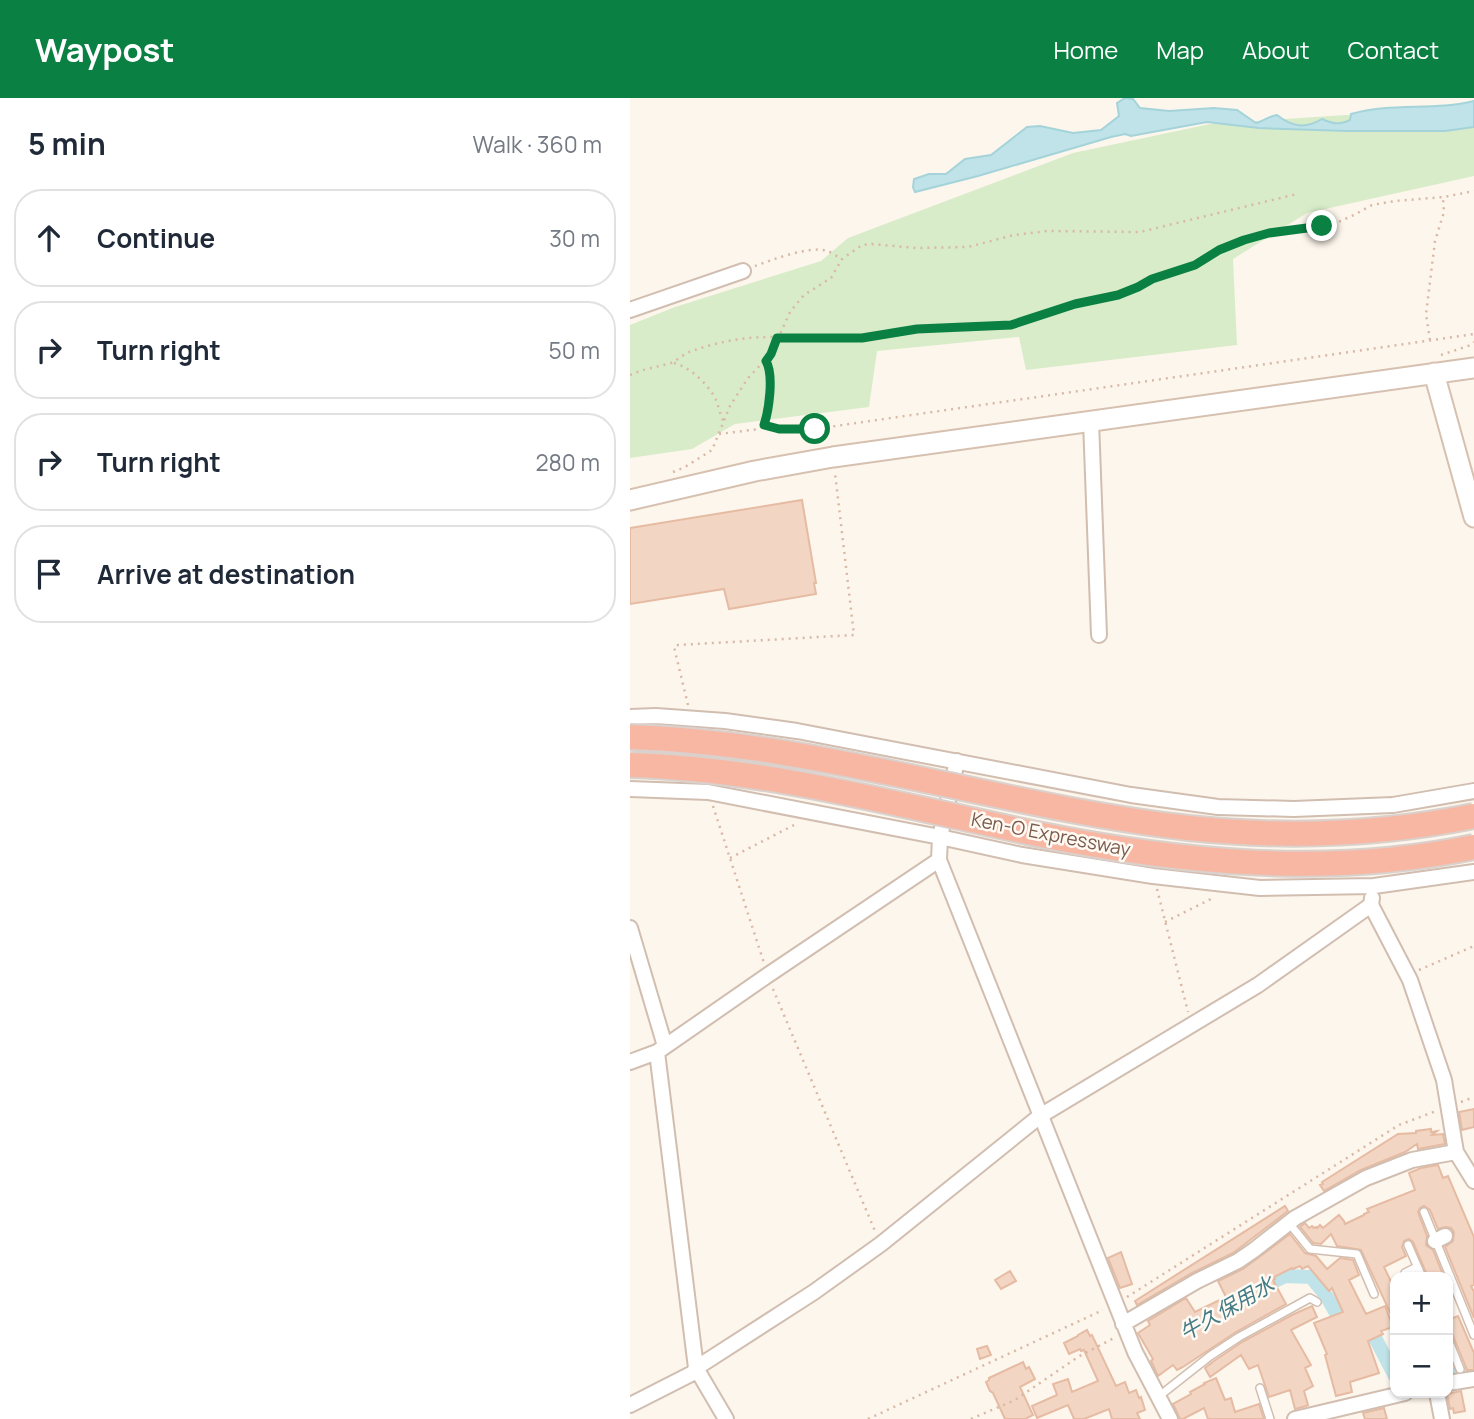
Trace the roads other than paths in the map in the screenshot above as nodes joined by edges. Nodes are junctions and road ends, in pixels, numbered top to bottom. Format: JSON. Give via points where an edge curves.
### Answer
{"nodes":[{"id":1,"x":743,"y":271,"type":"road end"},
{"id":2,"x":630,"y":310,"type":"edge"},
{"id":3,"x":1435,"y":366,"type":"junction"},
{"id":4,"x":1474,"y":368,"type":"edge"},
{"id":5,"x":1091,"y":421,"type":"junction"},
{"id":6,"x":630,"y":500,"type":"edge"},
{"id":7,"x":1474,"y":517,"type":"edge"},
{"id":8,"x":1099,"y":635,"type":"dead end"},
{"id":9,"x":630,"y":717,"type":"edge"},
{"id":10,"x":630,"y":737,"type":"edge"},
{"id":11,"x":957,"y":761,"type":"junction"},
{"id":12,"x":630,"y":765,"type":"edge"},
{"id":13,"x":630,"y":789,"type":"edge"},
{"id":14,"x":1474,"y":791,"type":"edge"},
{"id":15,"x":1474,"y":816,"type":"edge"},
{"id":16,"x":940,"y":837,"type":"junction"},
{"id":17,"x":1474,"y":847,"type":"edge"},
{"id":18,"x":939,"y":860,"type":"junction"},
{"id":19,"x":1474,"y":872,"type":"edge"},
{"id":20,"x":1374,"y":887,"type":"junction"},
{"id":21,"x":1371,"y":905,"type":"junction"},
{"id":22,"x":630,"y":928,"type":"edge"},
{"id":23,"x":661,"y":1049,"type":"junction"},
{"id":24,"x":630,"y":1062,"type":"edge"},
{"id":25,"x":1040,"y":1116,"type":"junction"},
{"id":26,"x":1455,"y":1152,"type":"junction"},
{"id":27,"x":1474,"y":1181,"type":"edge"},
{"id":28,"x":1424,"y":1212,"type":"dead end"},
{"id":29,"x":1289,"y":1223,"type":"junction"},
{"id":30,"x":1408,"y":1245,"type":"dead end"},
{"id":31,"x":1418,"y":1267,"type":"junction"},
{"id":32,"x":1407,"y":1272,"type":"edge"},
{"id":33,"x":1420,"y":1272,"type":"edge"},
{"id":34,"x":1374,"y":1294,"type":"dead end"},
{"id":35,"x":1317,"y":1302,"type":"dead end"},
{"id":36,"x":1461,"y":1304,"type":"junction"},
{"id":37,"x":1453,"y":1307,"type":"edge"},
{"id":38,"x":1125,"y":1328,"type":"junction"},
{"id":39,"x":1474,"y":1335,"type":"edge"},
{"id":40,"x":1453,"y":1350,"type":"edge"},
{"id":41,"x":696,"y":1368,"type":"junction"},
{"id":42,"x":1466,"y":1377,"type":"edge"},
{"id":43,"x":1260,"y":1388,"type":"dead end"},
{"id":44,"x":1158,"y":1396,"type":"junction"},
{"id":45,"x":1390,"y":1397,"type":"edge"},
{"id":46,"x":1438,"y":1398,"type":"edge"},
{"id":47,"x":630,"y":1405,"type":"edge"},
{"id":48,"x":726,"y":1419,"type":"edge"},
{"id":49,"x":1170,"y":1419,"type":"edge"},
{"id":50,"x":1270,"y":1419,"type":"edge"},
{"id":51,"x":1295,"y":1419,"type":"edge"},
{"id":52,"x":1442,"y":1419,"type":"edge"}],
"edges":[{"from":1,"to":2,"type":"street"},
{"from":3,"to":4,"type":"street"},
{"from":3,"to":5,"type":"street"},
{"from":3,"to":7,"type":"street"},
{"from":5,"to":6,"type":"street","via":[[833,457]]},
{"from":5,"to":8,"type":"street"},
{"from":9,"to":11,"type":"street","via":[[725,720]]},
{"from":10,"to":15,"type":"highway","name":"Ken-O Expressway","bridge":true,"via":[[797,754],[1047,805],[1189,828],[1334,833]]},
{"from":11,"to":14,"type":"street","via":[[1218,807],[1393,805]]},
{"from":11,"to":16,"type":"street"},
{"from":12,"to":17,"type":"highway","name":"Ken-O Expressway","bridge":true,"via":[[793,782],[1039,834],[1184,857],[1322,863]]},
{"from":13,"to":16,"type":"street","via":[[708,792]]},
{"from":16,"to":18,"type":"street"},
{"from":16,"to":20,"type":"street","via":[[1153,876],[1260,888]]},
{"from":18,"to":23,"type":"street"},
{"from":18,"to":25,"type":"street"},
{"from":19,"to":20,"type":"street"},
{"from":20,"to":21,"type":"street"},
{"from":21,"to":25,"type":"street","via":[[1258,985]]},
{"from":21,"to":26,"type":"street","via":[[1408,975],[1444,1080]]},
{"from":22,"to":23,"type":"street"},
{"from":23,"to":24,"type":"street"},
{"from":23,"to":41,"type":"street"},
{"from":25,"to":38,"type":"street"},
{"from":25,"to":41,"type":"street","via":[[881,1244]]},
{"from":26,"to":27,"type":"street"},
{"from":26,"to":29,"type":"street","via":[[1387,1169]]},
{"from":28,"to":36,"type":"lane","via":[[1440,1238]]},
{"from":29,"to":34,"type":"lane","via":[[1310,1249],[1330,1255],[1357,1254],[1365,1283]]},
{"from":29,"to":38,"type":"street","via":[[1238,1261],[1197,1281]]},
{"from":30,"to":31,"type":"lane"},
{"from":31,"to":32,"type":"lane"},
{"from":31,"to":33,"type":"lane"},
{"from":35,"to":44,"type":"lane","via":[[1310,1298],[1239,1337]]},
{"from":36,"to":37,"type":"lane"},
{"from":36,"to":39,"type":"lane"},
{"from":38,"to":44,"type":"street"},
{"from":40,"to":42,"type":"lane"},
{"from":41,"to":47,"type":"street"},
{"from":41,"to":48,"type":"street"},
{"from":43,"to":50,"type":"lane"},
{"from":44,"to":49,"type":"street"},
{"from":45,"to":51,"type":"street"},
{"from":46,"to":52,"type":"street"}]}
